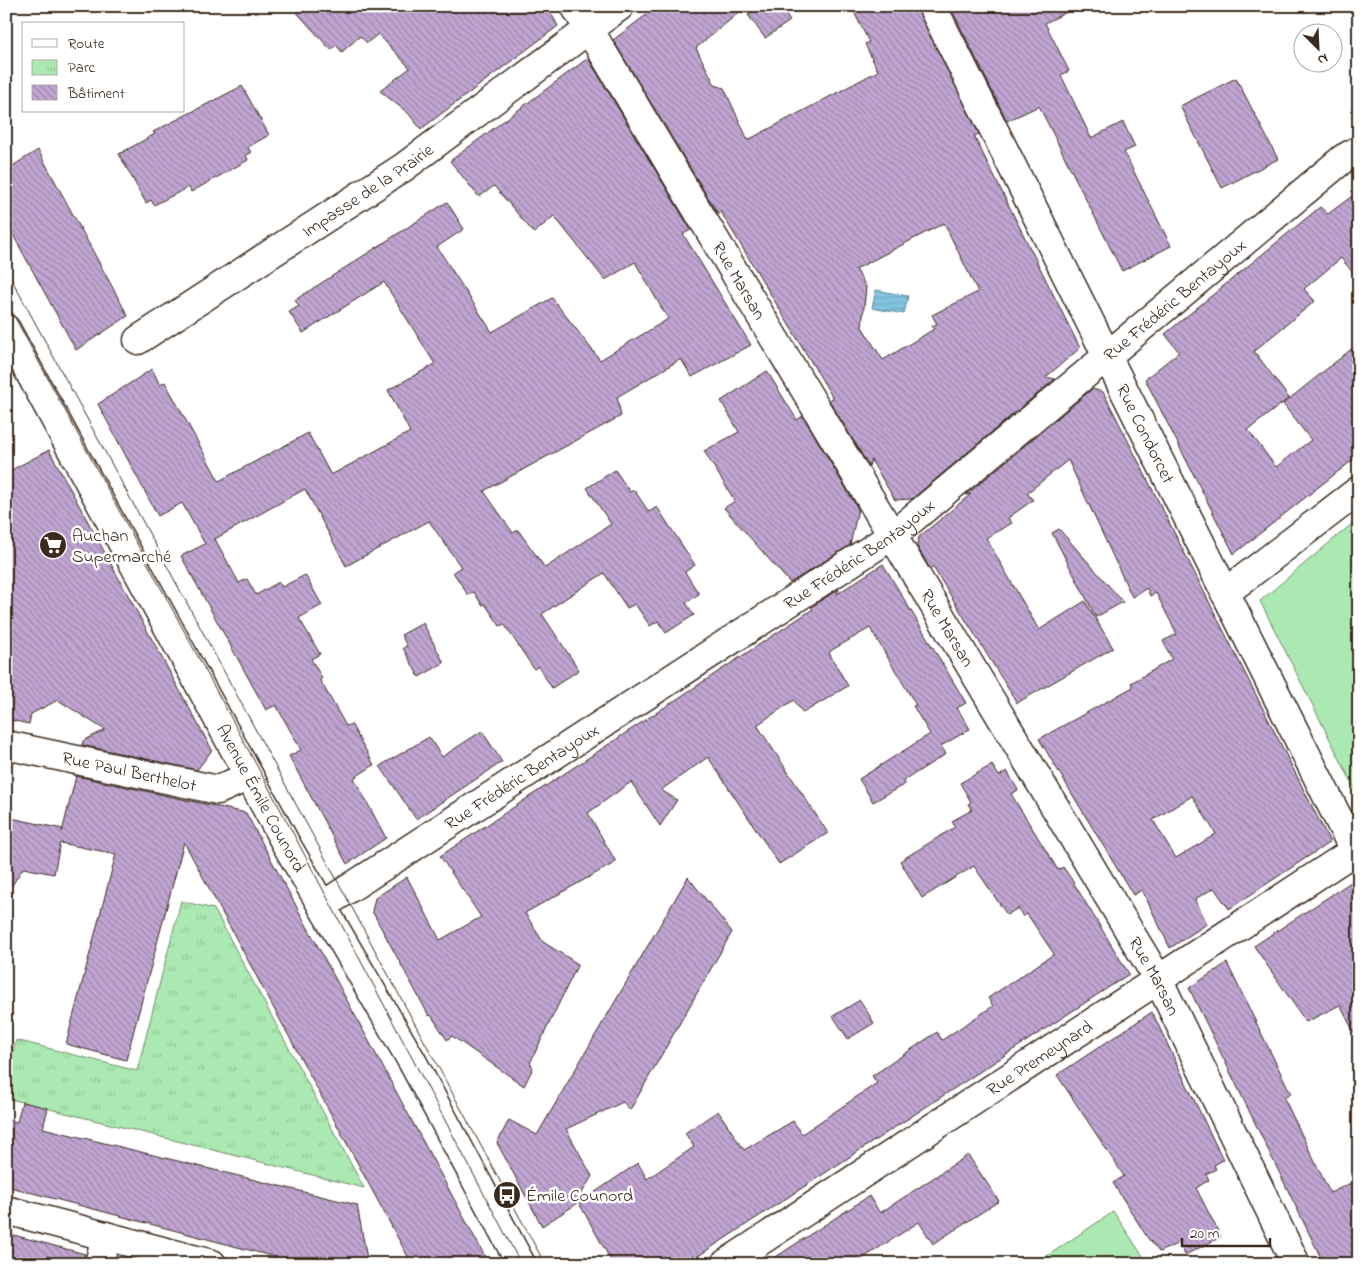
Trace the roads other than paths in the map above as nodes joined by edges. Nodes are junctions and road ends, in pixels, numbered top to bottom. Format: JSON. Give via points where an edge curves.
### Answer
{"nodes":[{"id":1,"x":575,"y":6,"type":"edge"},
{"id":2,"x":620,"y":6,"type":"edge"},
{"id":3,"x":932,"y":6,"type":"edge"},
{"id":4,"x":589,"y":30,"type":"junction"},
{"id":5,"x":1359,"y":150,"type":"edge"},
{"id":6,"x":6,"y":329,"type":"edge"},
{"id":7,"x":138,"y":340,"type":"dead end"},
{"id":8,"x":1107,"y":357,"type":"junction"},
{"id":9,"x":1359,"y":490,"type":"edge"},
{"id":10,"x":893,"y":535,"type":"junction"},
{"id":11,"x":1225,"y":593,"type":"junction"},
{"id":12,"x":6,"y":745,"type":"edge"},
{"id":13,"x":249,"y":776,"type":"junction"},
{"id":14,"x":1356,"y":856,"type":"edge"},
{"id":15,"x":322,"y":906,"type":"junction"},
{"id":16,"x":1158,"y":979,"type":"junction"},
{"id":17,"x":6,"y":1210,"type":"edge"},
{"id":18,"x":106,"y":1236,"type":"junction"},
{"id":19,"x":99,"y":1264,"type":"edge"},
{"id":20,"x":212,"y":1264,"type":"edge"},
{"id":21,"x":521,"y":1264,"type":"edge"},
{"id":22,"x":725,"y":1264,"type":"edge"},
{"id":23,"x":1296,"y":1264,"type":"edge"}],
"edges":[{"from":1,"to":4,"type":"street","name":"Rue Marsan"},
{"from":2,"to":4,"type":"street","name":"Impasse de la Prairie"},
{"from":3,"to":8,"type":"street","name":"Rue Condorcet"},
{"from":4,"to":7,"type":"street","name":"Impasse de la Prairie","via":[[404,167]]},
{"from":4,"to":10,"type":"street","name":"Rue Marsan"},
{"from":5,"to":8,"type":"street","name":"Rue Frédéric Bentayoux","via":[[1344,158]]},
{"from":6,"to":13,"type":"street","name":"Avenue Émile Counord"},
{"from":8,"to":10,"type":"street","name":"Rue Frédéric Bentayoux"},
{"from":8,"to":11,"type":"street","name":"Rue Condorcet"},
{"from":9,"to":11,"type":"street"},
{"from":10,"to":15,"type":"street","name":"Rue Frédéric Bentayoux"},
{"from":10,"to":16,"type":"street","name":"Rue Marsan"},
{"from":11,"to":14,"type":"street","name":"Rue Condorcet"},
{"from":12,"to":13,"type":"street","name":"Rue Paul Berthelot","via":[[218,790]]},
{"from":13,"to":15,"type":"street","name":"Avenue Émile Counord"},
{"from":14,"to":16,"type":"street","name":"Rue Premeynard"},
{"from":15,"to":21,"type":"street","name":"Avenue Émile Counord","via":[[412,1061]]},
{"from":16,"to":22,"type":"street","name":"Rue Premeynard"},
{"from":16,"to":23,"type":"street","name":"Rue Marsan"},
{"from":17,"to":18,"type":"street"},
{"from":18,"to":19,"type":"street"},
{"from":18,"to":20,"type":"street"}]}
